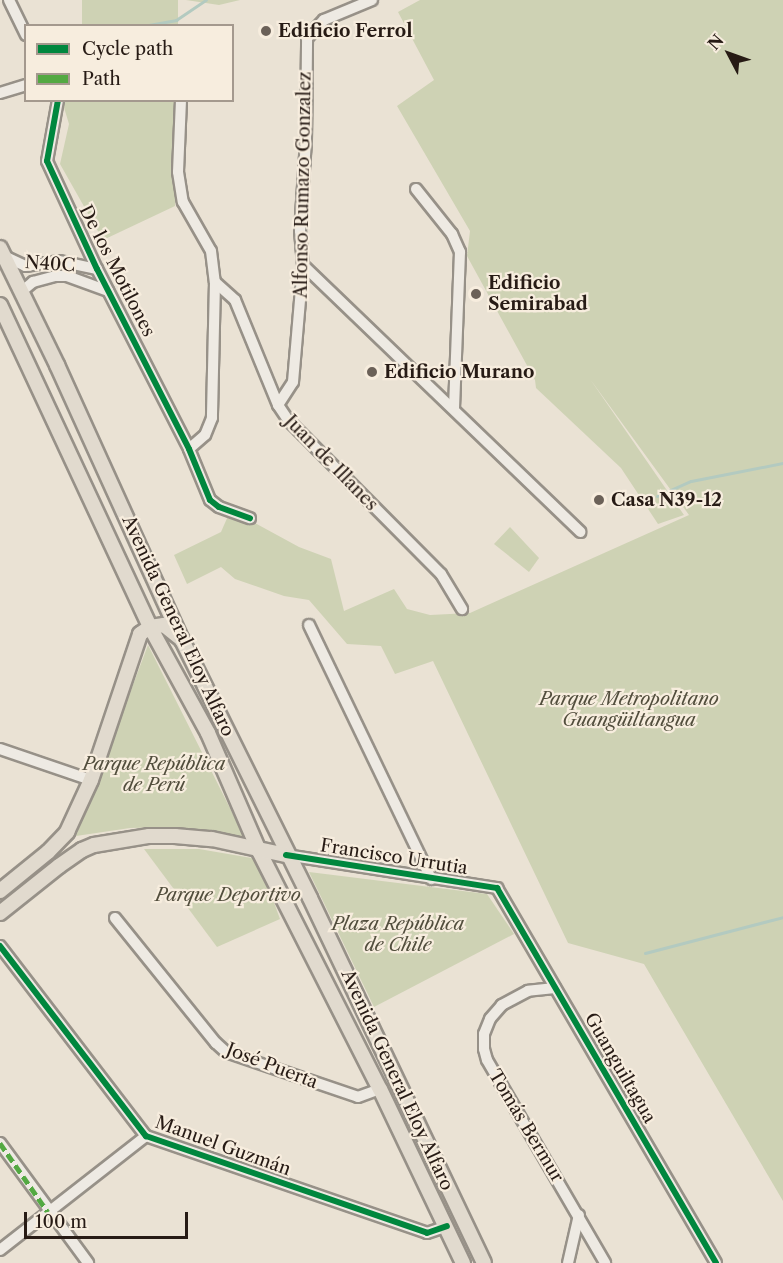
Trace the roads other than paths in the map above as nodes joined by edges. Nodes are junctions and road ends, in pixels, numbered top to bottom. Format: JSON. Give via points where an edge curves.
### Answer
{"nodes":[{"id":1,"x":9,"y":0,"type":"edge"},
{"id":2,"x":372,"y":0,"type":"edge"},
{"id":3,"x":24,"y":31,"type":"edge"},
{"id":4,"x":24,"y":86,"type":"edge"},
{"id":5,"x":0,"y":93,"type":"edge"},
{"id":6,"x":58,"y":102,"type":"edge"},
{"id":7,"x":182,"y":102,"type":"edge"},
{"id":8,"x":416,"y":189,"type":"dead end"},
{"id":9,"x":2,"y":252,"type":"edge"},
{"id":10,"x":303,"y":265,"type":"junction"},
{"id":11,"x":97,"y":270,"type":"junction"},
{"id":12,"x":216,"y":282,"type":"junction"},
{"id":13,"x":108,"y":291,"type":"junction"},
{"id":14,"x":21,"y":292,"type":"junction"},
{"id":15,"x":0,"y":305,"type":"edge"},
{"id":16,"x":278,"y":405,"type":"junction"},
{"id":17,"x":454,"y":409,"type":"junction"},
{"id":18,"x":189,"y":449,"type":"junction"},
{"id":19,"x":249,"y":518,"type":"dead end"},
{"id":20,"x":580,"y":532,"type":"dead end"},
{"id":21,"x":462,"y":609,"type":"dead end"},
{"id":22,"x":309,"y":625,"type":"dead end"},
{"id":23,"x":150,"y":627,"type":"junction"},
{"id":24,"x":182,"y":640,"type":"junction"},
{"id":25,"x":0,"y":749,"type":"edge"},
{"id":26,"x":91,"y":780,"type":"junction"},
{"id":27,"x":67,"y":831,"type":"junction"},
{"id":28,"x":82,"y":850,"type":"junction"},
{"id":29,"x":259,"y":851,"type":"junction"},
{"id":30,"x":48,"y":852,"type":"junction"},
{"id":31,"x":286,"y":855,"type":"junction"},
{"id":32,"x":59,"y":866,"type":"junction"},
{"id":33,"x":431,"y":879,"type":"junction"},
{"id":34,"x":497,"y":888,"type":"joint"},
{"id":35,"x":0,"y":891,"type":"edge"},
{"id":36,"x":0,"y":913,"type":"edge"},
{"id":37,"x":115,"y":918,"type":"dead end"},
{"id":38,"x":0,"y":946,"type":"edge"},
{"id":39,"x":555,"y":988,"type":"junction"},
{"id":40,"x":380,"y":1089,"type":"junction"},
{"id":41,"x":146,"y":1136,"type":"junction"},
{"id":42,"x":0,"y":1143,"type":"edge"},
{"id":43,"x":48,"y":1212,"type":"junction"},
{"id":44,"x":579,"y":1215,"type":"junction"},
{"id":45,"x":447,"y":1226,"type":"junction"},
{"id":46,"x":0,"y":1250,"type":"edge"},
{"id":47,"x":88,"y":1263,"type":"edge"},
{"id":48,"x":463,"y":1263,"type":"edge"},
{"id":49,"x":484,"y":1263,"type":"edge"},
{"id":50,"x":568,"y":1263,"type":"edge"},
{"id":51,"x":605,"y":1263,"type":"edge"},
{"id":52,"x":716,"y":1263,"type":"edge"}],
"edges":[{"from":1,"to":3,"type":"street"},
{"from":2,"to":10,"type":"street","name":"Alfonso Rumazo Gonzalez","via":[[324,20],[307,38],[300,231]]},
{"from":4,"to":5,"type":"street"},
{"from":6,"to":11,"type":"street","name":"De los Motilones","via":[[47,161]]},
{"from":7,"to":12,"type":"street","via":[[178,172],[183,202],[211,251]]},
{"from":8,"to":17,"type":"street","via":[[452,234],[460,252]]},
{"from":9,"to":11,"type":"street","name":"N40C","via":[[25,266],[59,261]]},
{"from":9,"to":14,"type":"main road","name":"Avenida General Eloy Alfaro"},
{"from":10,"to":16,"type":"street","name":"Alfonso Rumazo Gonzalez","via":[[292,382]]},
{"from":10,"to":17,"type":"street"},
{"from":11,"to":13,"type":"street","name":"De los Motilones"},
{"from":12,"to":16,"type":"street","name":"Juan de Illanes","via":[[235,300]]},
{"from":12,"to":18,"type":"street","via":[[212,418],[205,435]]},
{"from":13,"to":14,"type":"street","name":"N40C","via":[[67,276],[56,276],[33,282]]},
{"from":13,"to":18,"type":"street","name":"De los Motilones"},
{"from":14,"to":24,"type":"main road","name":"Avenida General Eloy Alfaro"},
{"from":15,"to":23,"type":"main road","name":"Avenida General Eloy Alfaro"},
{"from":16,"to":21,"type":"street","name":"Juan de Illanes","via":[[345,480],[441,574]]},
{"from":17,"to":20,"type":"street"},
{"from":18,"to":19,"type":"street","name":"De los Motilones","via":[[210,500]]},
{"from":22,"to":33,"type":"street"},
{"from":23,"to":24,"type":"main road","via":[[164,625]]},
{"from":23,"to":26,"type":"main road","via":[[140,634],[135,645]]},
{"from":23,"to":29,"type":"main road","name":"Avenida General Eloy Alfaro","via":[[208,733]]},
{"from":24,"to":31,"type":"main road","name":"Avenida General Eloy Alfaro"},
{"from":25,"to":26,"type":"street"},
{"from":26,"to":27,"type":"main road"},
{"from":27,"to":28,"type":"main road","via":[[75,846]]},
{"from":27,"to":30,"type":"main road"},
{"from":28,"to":29,"type":"main road","via":[[149,836],[175,836],[212,839]]},
{"from":28,"to":32,"type":"main road"},
{"from":29,"to":31,"type":"main road"},
{"from":29,"to":40,"type":"main road","name":"Avenida General Eloy Alfaro"},
{"from":30,"to":32,"type":"main road"},
{"from":30,"to":35,"type":"main road"},
{"from":31,"to":33,"type":"street","name":"Francisco Urrutia"},
{"from":31,"to":49,"type":"main road","name":"Avenida General Eloy Alfaro"},
{"from":32,"to":36,"type":"main road"},
{"from":33,"to":34,"type":"street","name":"Francisco Urrutia"},
{"from":34,"to":39,"type":"street","name":"Guanguiltagua"},
{"from":37,"to":40,"type":"street","name":"José Puerta","via":[[226,1052],[358,1097]]},
{"from":38,"to":41,"type":"street","name":"Manuel Guzmán"},
{"from":39,"to":44,"type":"street","name":"Tomás Bermur","via":[[528,991],[502,1005],[490,1019],[484,1049]]},
{"from":39,"to":52,"type":"street","name":"Guanguiltagua"},
{"from":40,"to":45,"type":"main road","name":"Avenida General Eloy Alfaro"},
{"from":41,"to":43,"type":"street"},
{"from":41,"to":45,"type":"street","name":"Manuel Guzmán","via":[[427,1233]]},
{"from":42,"to":43,"type":"street"},
{"from":43,"to":46,"type":"street"},
{"from":43,"to":47,"type":"street"},
{"from":44,"to":50,"type":"street"},
{"from":44,"to":51,"type":"street","name":"Tomás Bermur"},
{"from":45,"to":48,"type":"main road","name":"Avenida General Eloy Alfaro"}]}
